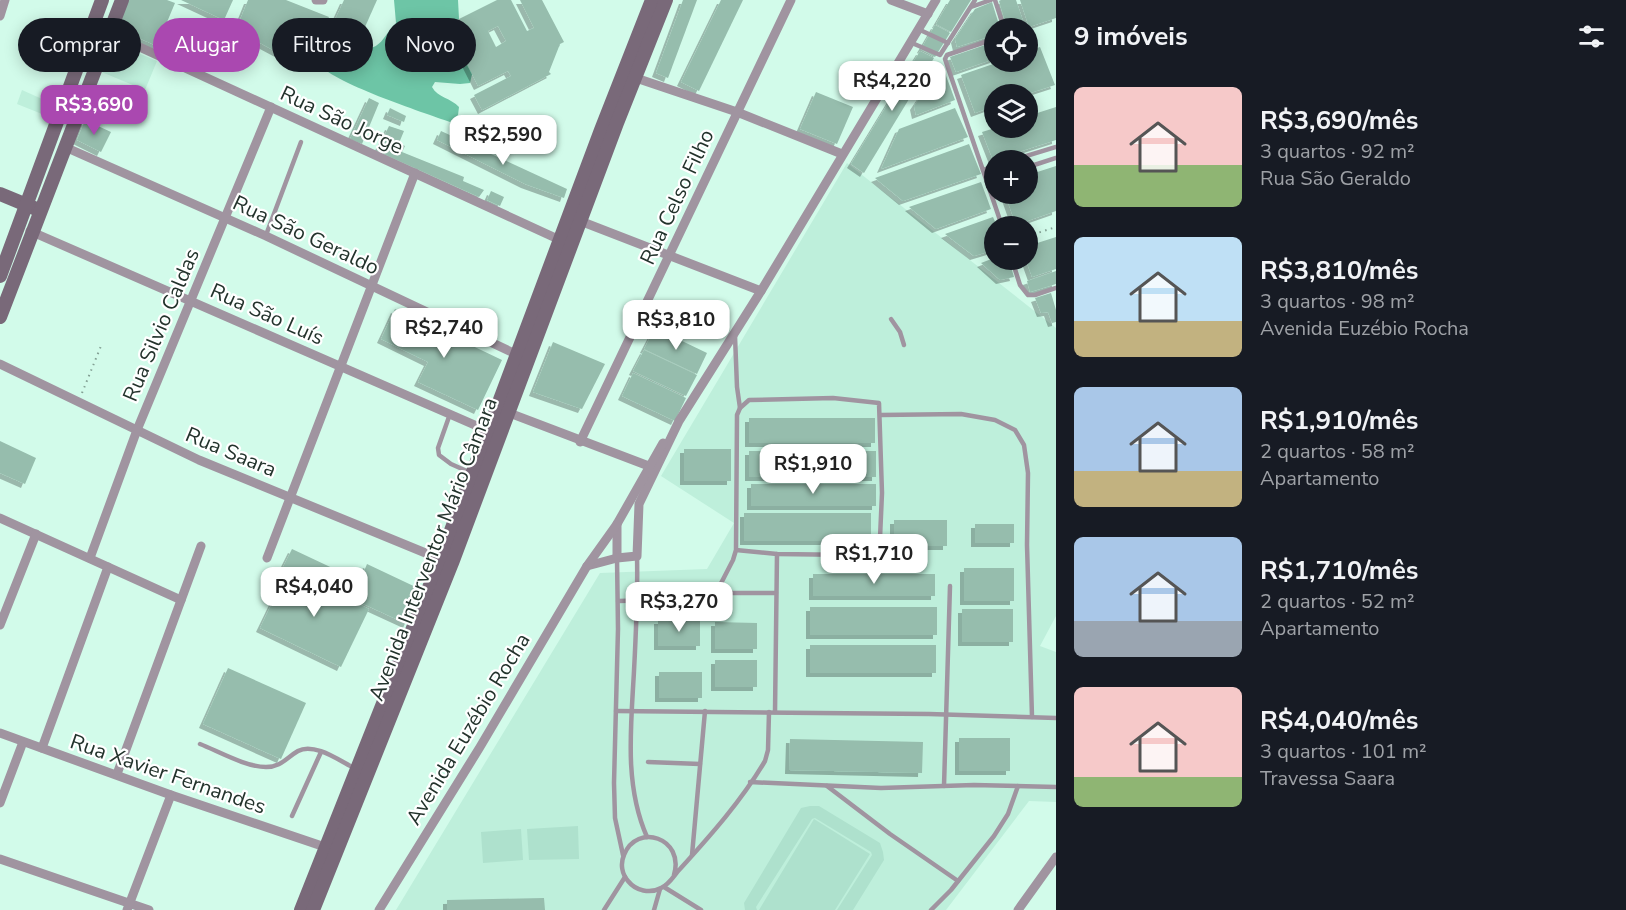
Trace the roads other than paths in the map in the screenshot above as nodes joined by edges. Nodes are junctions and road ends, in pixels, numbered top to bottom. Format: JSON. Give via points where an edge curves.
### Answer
{"nodes":[{"id":1,"x":6,"y":0,"type":"edge"},
{"id":2,"x":102,"y":0,"type":"edge"},
{"id":3,"x":122,"y":0,"type":"edge"},
{"id":4,"x":316,"y":0,"type":"edge"},
{"id":5,"x":323,"y":0,"type":"edge"},
{"id":6,"x":652,"y":0,"type":"edge"},
{"id":7,"x":666,"y":0,"type":"edge"},
{"id":8,"x":791,"y":0,"type":"edge"},
{"id":9,"x":891,"y":0,"type":"edge"},
{"id":10,"x":936,"y":0,"type":"edge"},
{"id":11,"x":975,"y":0,"type":"edge"},
{"id":12,"x":993,"y":0,"type":"edge"},
{"id":13,"x":970,"y":7,"type":"junction"},
{"id":14,"x":928,"y":14,"type":"junction"},
{"id":15,"x":0,"y":16,"type":"edge"},
{"id":16,"x":115,"y":18,"type":"edge"},
{"id":17,"x":1000,"y":18,"type":"edge"},
{"id":18,"x":918,"y":29,"type":"junction"},
{"id":19,"x":910,"y":42,"type":"junction"},
{"id":20,"x":984,"y":42,"type":"edge"},
{"id":21,"x":948,"y":44,"type":"junction"},
{"id":22,"x":141,"y":48,"type":"edge"},
{"id":23,"x":945,"y":52,"type":"junction"},
{"id":24,"x":94,"y":72,"type":"edge"},
{"id":25,"x":629,"y":76,"type":"junction"},
{"id":26,"x":271,"y":107,"type":"junction"},
{"id":27,"x":737,"y":112,"type":"junction"},
{"id":28,"x":301,"y":142,"type":"dead end"},
{"id":29,"x":65,"y":147,"type":"junction"},
{"id":30,"x":1056,"y":147,"type":"edge"},
{"id":31,"x":1038,"y":152,"type":"edge"},
{"id":32,"x":842,"y":154,"type":"junction"},
{"id":33,"x":1056,"y":158,"type":"edge"},
{"id":34,"x":1038,"y":164,"type":"edge"},
{"id":35,"x":983,"y":170,"type":"edge"},
{"id":36,"x":415,"y":173,"type":"junction"},
{"id":37,"x":0,"y":194,"type":"edge"},
{"id":38,"x":26,"y":204,"type":"junction"},
{"id":39,"x":41,"y":210,"type":"junction"},
{"id":40,"x":225,"y":218,"type":"junction"},
{"id":41,"x":575,"y":219,"type":"junction"},
{"id":42,"x":19,"y":226,"type":"junction"},
{"id":43,"x":32,"y":232,"type":"junction"},
{"id":44,"x":266,"y":236,"type":"junction"},
{"id":45,"x":560,"y":240,"type":"junction"},
{"id":46,"x":670,"y":256,"type":"junction"},
{"id":47,"x":1015,"y":270,"type":"edge"},
{"id":48,"x":0,"y":276,"type":"edge"},
{"id":49,"x":372,"y":285,"type":"junction"},
{"id":50,"x":1056,"y":288,"type":"edge"},
{"id":51,"x":761,"y":291,"type":"junction"},
{"id":52,"x":191,"y":301,"type":"junction"},
{"id":53,"x":0,"y":317,"type":"edge"},
{"id":54,"x":891,"y":319,"type":"dead end"},
{"id":55,"x":735,"y":331,"type":"junction"},
{"id":56,"x":904,"y":345,"type":"dead end"},
{"id":57,"x":524,"y":358,"type":"junction"},
{"id":58,"x":0,"y":364,"type":"edge"},
{"id":59,"x":341,"y":366,"type":"junction"},
{"id":60,"x":740,"y":408,"type":"junction"},
{"id":61,"x":503,"y":411,"type":"junction"},
{"id":62,"x":450,"y":414,"type":"junction"},
{"id":63,"x":881,"y":414,"type":"junction"},
{"id":64,"x":137,"y":430,"type":"junction"},
{"id":65,"x":495,"y":433,"type":"junction"},
{"id":66,"x":580,"y":442,"type":"junction"},
{"id":67,"x":652,"y":468,"type":"junction"},
{"id":68,"x":479,"y":475,"type":"junction"},
{"id":69,"x":291,"y":497,"type":"junction"},
{"id":70,"x":0,"y":518,"type":"edge"},
{"id":71,"x":617,"y":524,"type":"junction"},
{"id":72,"x":36,"y":534,"type":"junction"},
{"id":73,"x":201,"y":546,"type":"dead end"},
{"id":74,"x":736,"y":550,"type":"junction"},
{"id":75,"x":777,"y":554,"type":"junction"},
{"id":76,"x":637,"y":556,"type":"junction"},
{"id":77,"x":90,"y":558,"type":"junction"},
{"id":78,"x":267,"y":558,"type":"dead end"},
{"id":79,"x":617,"y":558,"type":"junction"},
{"id":80,"x":446,"y":561,"type":"junction"},
{"id":81,"x":587,"y":566,"type":"junction"},
{"id":82,"x":108,"y":567,"type":"junction"},
{"id":83,"x":950,"y":586,"type":"dead end"},
{"id":84,"x":716,"y":593,"type":"junction"},
{"id":85,"x":776,"y":593,"type":"junction"},
{"id":86,"x":181,"y":600,"type":"junction"},
{"id":87,"x":618,"y":601,"type":"junction"},
{"id":88,"x":637,"y":601,"type":"junction"},
{"id":89,"x":0,"y":625,"type":"edge"},
{"id":90,"x":397,"y":687,"type":"junction"},
{"id":91,"x":632,"y":710,"type":"junction"},
{"id":92,"x":616,"y":711,"type":"junction"},
{"id":93,"x":705,"y":711,"type":"junction"},
{"id":94,"x":769,"y":712,"type":"junction"},
{"id":95,"x":775,"y":712,"type":"junction"},
{"id":96,"x":946,"y":714,"type":"junction"},
{"id":97,"x":1032,"y":717,"type":"junction"},
{"id":98,"x":1056,"y":718,"type":"edge"},
{"id":99,"x":0,"y":733,"type":"edge"},
{"id":100,"x":23,"y":742,"type":"junction"},
{"id":101,"x":200,"y":744,"type":"dead end"},
{"id":102,"x":42,"y":748,"type":"junction"},
{"id":103,"x":321,"y":753,"type":"junction"},
{"id":104,"x":648,"y":762,"type":"dead end"},
{"id":105,"x":700,"y":764,"type":"junction"},
{"id":106,"x":357,"y":769,"type":"junction"},
{"id":107,"x":117,"y":774,"type":"junction"},
{"id":108,"x":750,"y":782,"type":"junction"},
{"id":109,"x":827,"y":786,"type":"junction"},
{"id":110,"x":944,"y":786,"type":"junction"},
{"id":111,"x":1018,"y":786,"type":"junction"},
{"id":112,"x":1056,"y":787,"type":"edge"},
{"id":113,"x":171,"y":795,"type":"junction"},
{"id":114,"x":0,"y":803,"type":"edge"},
{"id":115,"x":292,"y":816,"type":"dead end"},
{"id":116,"x":647,"y":837,"type":"junction"},
{"id":117,"x":325,"y":847,"type":"junction"},
{"id":118,"x":623,"y":855,"type":"junction"},
{"id":119,"x":692,"y":855,"type":"junction"},
{"id":120,"x":1056,"y":857,"type":"edge"},
{"id":121,"x":0,"y":859,"type":"edge"},
{"id":122,"x":674,"y":875,"type":"junction"},
{"id":123,"x":625,"y":877,"type":"junction"},
{"id":124,"x":958,"y":881,"type":"junction"},
{"id":125,"x":662,"y":888,"type":"junction"},
{"id":126,"x":129,"y":906,"type":"edge"},
{"id":127,"x":149,"y":910,"type":"edge"},
{"id":128,"x":301,"y":910,"type":"edge"},
{"id":129,"x":313,"y":910,"type":"edge"},
{"id":130,"x":379,"y":910,"type":"edge"},
{"id":131,"x":604,"y":910,"type":"edge"},
{"id":132,"x":654,"y":910,"type":"edge"},
{"id":133,"x":701,"y":910,"type":"edge"},
{"id":134,"x":931,"y":910,"type":"edge"},
{"id":135,"x":1018,"y":910,"type":"edge"}],
"edges":[{"from":1,"to":15,"type":"street"},
{"from":2,"to":38,"type":"main road"},
{"from":3,"to":16,"type":"main road"},
{"from":4,"to":5,"type":"street"},
{"from":6,"to":25,"type":"main road","name":"Avenida Interventor Mário Câmara"},
{"from":7,"to":25,"type":"main road","name":"Avenida Interventor Mário Câmara"},
{"from":8,"to":27,"type":"street","name":"Rua Celso Filho"},
{"from":9,"to":14,"type":"street"},
{"from":10,"to":14,"type":"street","name":"Avenida Euzébio Rocha"},
{"from":11,"to":13,"type":"lane"},
{"from":12,"to":13,"type":"lane"},
{"from":12,"to":17,"type":"lane"},
{"from":13,"to":21,"type":"lane"},
{"from":14,"to":18,"type":"street","name":"Avenida Euzébio Rocha"},
{"from":18,"to":19,"type":"street","name":"Avenida Euzébio Rocha"},
{"from":18,"to":21,"type":"lane"},
{"from":19,"to":23,"type":"lane","via":[[940,55]]},
{"from":19,"to":32,"type":"street","name":"Avenida Euzébio Rocha"},
{"from":20,"to":23,"type":"lane"},
{"from":21,"to":23,"type":"lane"},
{"from":22,"to":26,"type":"street","name":"Rua São Jorge"},
{"from":23,"to":35,"type":"lane"},
{"from":24,"to":29,"type":"main road"},
{"from":25,"to":27,"type":"street"},
{"from":25,"to":41,"type":"main road","name":"Avenida Interventor Mário Câmara"},
{"from":26,"to":36,"type":"street","name":"Rua São Jorge"},
{"from":26,"to":40,"type":"street","name":"Rua Silvio Caldas"},
{"from":27,"to":32,"type":"street"},
{"from":27,"to":46,"type":"street","name":"Rua Celso Filho"},
{"from":28,"to":44,"type":"lane"},
{"from":29,"to":39,"type":"main road"},
{"from":29,"to":40,"type":"street","name":"Rua São Geraldo"},
{"from":30,"to":31,"type":"lane"},
{"from":32,"to":51,"type":"street","name":"Avenida Euzébio Rocha"},
{"from":33,"to":34,"type":"lane"},
{"from":36,"to":45,"type":"street","name":"Rua São Jorge"},
{"from":36,"to":49,"type":"street"},
{"from":37,"to":38,"type":"main road"},
{"from":38,"to":39,"type":"main road"},
{"from":38,"to":42,"type":"main road"},
{"from":39,"to":43,"type":"main road"},
{"from":40,"to":44,"type":"street","name":"Rua São Geraldo"},
{"from":40,"to":52,"type":"street","name":"Rua Silvio Caldas"},
{"from":41,"to":45,"type":"main road","name":"Avenida Interventor Mário Câmara"},
{"from":41,"to":46,"type":"street"},
{"from":41,"to":57,"type":"main road","name":"Avenida Interventor Mário Câmara"},
{"from":42,"to":43,"type":"street","name":"Rua São Luís"},
{"from":42,"to":48,"type":"main road"},
{"from":43,"to":52,"type":"street","name":"Rua São Luís"},
{"from":43,"to":53,"type":"main road"},
{"from":44,"to":49,"type":"street","name":"Rua São Geraldo"},
{"from":45,"to":57,"type":"main road","name":"Avenida Interventor Mário Câmara"},
{"from":46,"to":51,"type":"street"},
{"from":46,"to":66,"type":"street","name":"Rua Celso Filho"},
{"from":47,"to":50,"type":"lane","via":[[1028,295]]},
{"from":49,"to":57,"type":"street","name":"Rua São Geraldo"},
{"from":49,"to":59,"type":"street"},
{"from":51,"to":55,"type":"street","name":"Avenida Euzébio Rocha"},
{"from":52,"to":59,"type":"street","name":"Rua São Luís"},
{"from":52,"to":64,"type":"street","name":"Rua Silvio Caldas"},
{"from":54,"to":56,"type":"lane"},
{"from":55,"to":60,"type":"lane"},
{"from":55,"to":67,"type":"street","name":"Avenida Euzébio Rocha"},
{"from":57,"to":61,"type":"main road","name":"Avenida Interventor Mário Câmara"},
{"from":58,"to":64,"type":"street","name":"Rua Saara"},
{"from":59,"to":62,"type":"street","name":"Rua São Luís"},
{"from":59,"to":69,"type":"street"},
{"from":60,"to":63,"type":"lane","via":[[749,400],[833,398],[879,403]]},
{"from":60,"to":74,"type":"lane"},
{"from":61,"to":65,"type":"main road","name":"Avenida Interventor Mário Câmara"},
{"from":61,"to":66,"type":"street"},
{"from":62,"to":65,"type":"street","name":"Rua São Luís"},
{"from":62,"to":68,"type":"lane","via":[[439,455]]},
{"from":63,"to":75,"type":"lane","via":[[882,493],[876,547],[870,553],[854,555]]},
{"from":63,"to":97,"type":"lane","via":[[961,414],[995,420],[1015,430],[1024,445],[1028,473]]},
{"from":64,"to":69,"type":"street","name":"Rua Saara"},
{"from":64,"to":77,"type":"street","name":"Rua Silvio Caldas"},
{"from":65,"to":68,"type":"main road","name":"Avenida Interventor Mário Câmara"},
{"from":66,"to":67,"type":"street"},
{"from":67,"to":71,"type":"street","name":"Avenida Euzébio Rocha"},
{"from":67,"to":76,"type":"street","name":"Avenida Euzébio Rocha","via":[[639,504]]},
{"from":68,"to":80,"type":"main road","name":"Avenida Interventor Mário Câmara"},
{"from":69,"to":78,"type":"street"},
{"from":69,"to":80,"type":"street","name":"Rua Saara"},
{"from":70,"to":72,"type":"street"},
{"from":71,"to":79,"type":"street"},
{"from":71,"to":81,"type":"street","name":"Avenida Euzébio Rocha"},
{"from":72,"to":77,"type":"street"},
{"from":72,"to":89,"type":"street"},
{"from":73,"to":86,"type":"street"},
{"from":74,"to":75,"type":"lane"},
{"from":74,"to":84,"type":"lane"},
{"from":75,"to":85,"type":"lane"},
{"from":76,"to":79,"type":"street"},
{"from":76,"to":88,"type":"lane"},
{"from":77,"to":82,"type":"street"},
{"from":79,"to":81,"type":"street"},
{"from":79,"to":87,"type":"lane"},
{"from":80,"to":90,"type":"main road","name":"Avenida Interventor Mário Câmara"},
{"from":81,"to":130,"type":"street","name":"Avenida Euzébio Rocha"},
{"from":82,"to":86,"type":"street"},
{"from":82,"to":102,"type":"street"},
{"from":83,"to":96,"type":"lane"},
{"from":84,"to":85,"type":"lane"},
{"from":84,"to":88,"type":"lane","via":[[699,599]]},
{"from":85,"to":95,"type":"lane"},
{"from":86,"to":107,"type":"street"},
{"from":87,"to":88,"type":"lane"},
{"from":87,"to":92,"type":"lane"},
{"from":88,"to":91,"type":"lane"},
{"from":90,"to":106,"type":"main road","name":"Avenida Interventor Mário Câmara"},
{"from":90,"to":129,"type":"main road","name":"Avenida Interventor Mário Câmara"},
{"from":91,"to":92,"type":"lane"},
{"from":91,"to":93,"type":"lane"},
{"from":91,"to":116,"type":"lane","via":[[633,794]]},
{"from":92,"to":118,"type":"lane","via":[[614,801]]},
{"from":93,"to":94,"type":"lane"},
{"from":93,"to":105,"type":"lane"},
{"from":94,"to":95,"type":"lane"},
{"from":94,"to":108,"type":"lane","via":[[767,758]]},
{"from":95,"to":96,"type":"lane"},
{"from":96,"to":97,"type":"lane"},
{"from":96,"to":110,"type":"lane"},
{"from":97,"to":98,"type":"lane"},
{"from":99,"to":100,"type":"street","name":"Rua Xavier Fernandes"},
{"from":100,"to":102,"type":"street","name":"Rua Xavier Fernandes"},
{"from":100,"to":114,"type":"street"},
{"from":101,"to":103,"type":"lane","via":[[254,766],[266,767],[286,761],[299,750],[307,748]]},
{"from":102,"to":107,"type":"street","name":"Rua Xavier Fernandes"},
{"from":103,"to":106,"type":"lane"},
{"from":103,"to":115,"type":"lane"},
{"from":104,"to":105,"type":"lane"},
{"from":105,"to":119,"type":"lane"},
{"from":106,"to":117,"type":"main road","name":"Avenida Interventor Mário Câmara"},
{"from":107,"to":113,"type":"street","name":"Rua Xavier Fernandes"},
{"from":108,"to":109,"type":"lane"},
{"from":108,"to":119,"type":"lane"},
{"from":109,"to":110,"type":"lane"},
{"from":109,"to":124,"type":"lane"},
{"from":110,"to":111,"type":"lane"},
{"from":111,"to":112,"type":"lane"},
{"from":111,"to":124,"type":"lane","via":[[1003,823]]},
{"from":113,"to":117,"type":"street","name":"Rua Xavier Fernandes"},
{"from":113,"to":126,"type":"street"},
{"from":116,"to":118,"type":"lane","via":[[637,840]]},
{"from":116,"to":122,"type":"lane","via":[[669,845],[676,860]]},
{"from":117,"to":128,"type":"main road","name":"Avenida Interventor Mário Câmara"},
{"from":118,"to":123,"type":"lane"},
{"from":119,"to":122,"type":"lane"},
{"from":120,"to":135,"type":"street"},
{"from":121,"to":126,"type":"street"},
{"from":122,"to":125,"type":"lane"},
{"from":123,"to":125,"type":"lane","via":[[644,891]]},
{"from":123,"to":131,"type":"lane"},
{"from":124,"to":134,"type":"lane"},
{"from":125,"to":132,"type":"lane"},
{"from":125,"to":133,"type":"lane"},
{"from":126,"to":127,"type":"street"}]}
